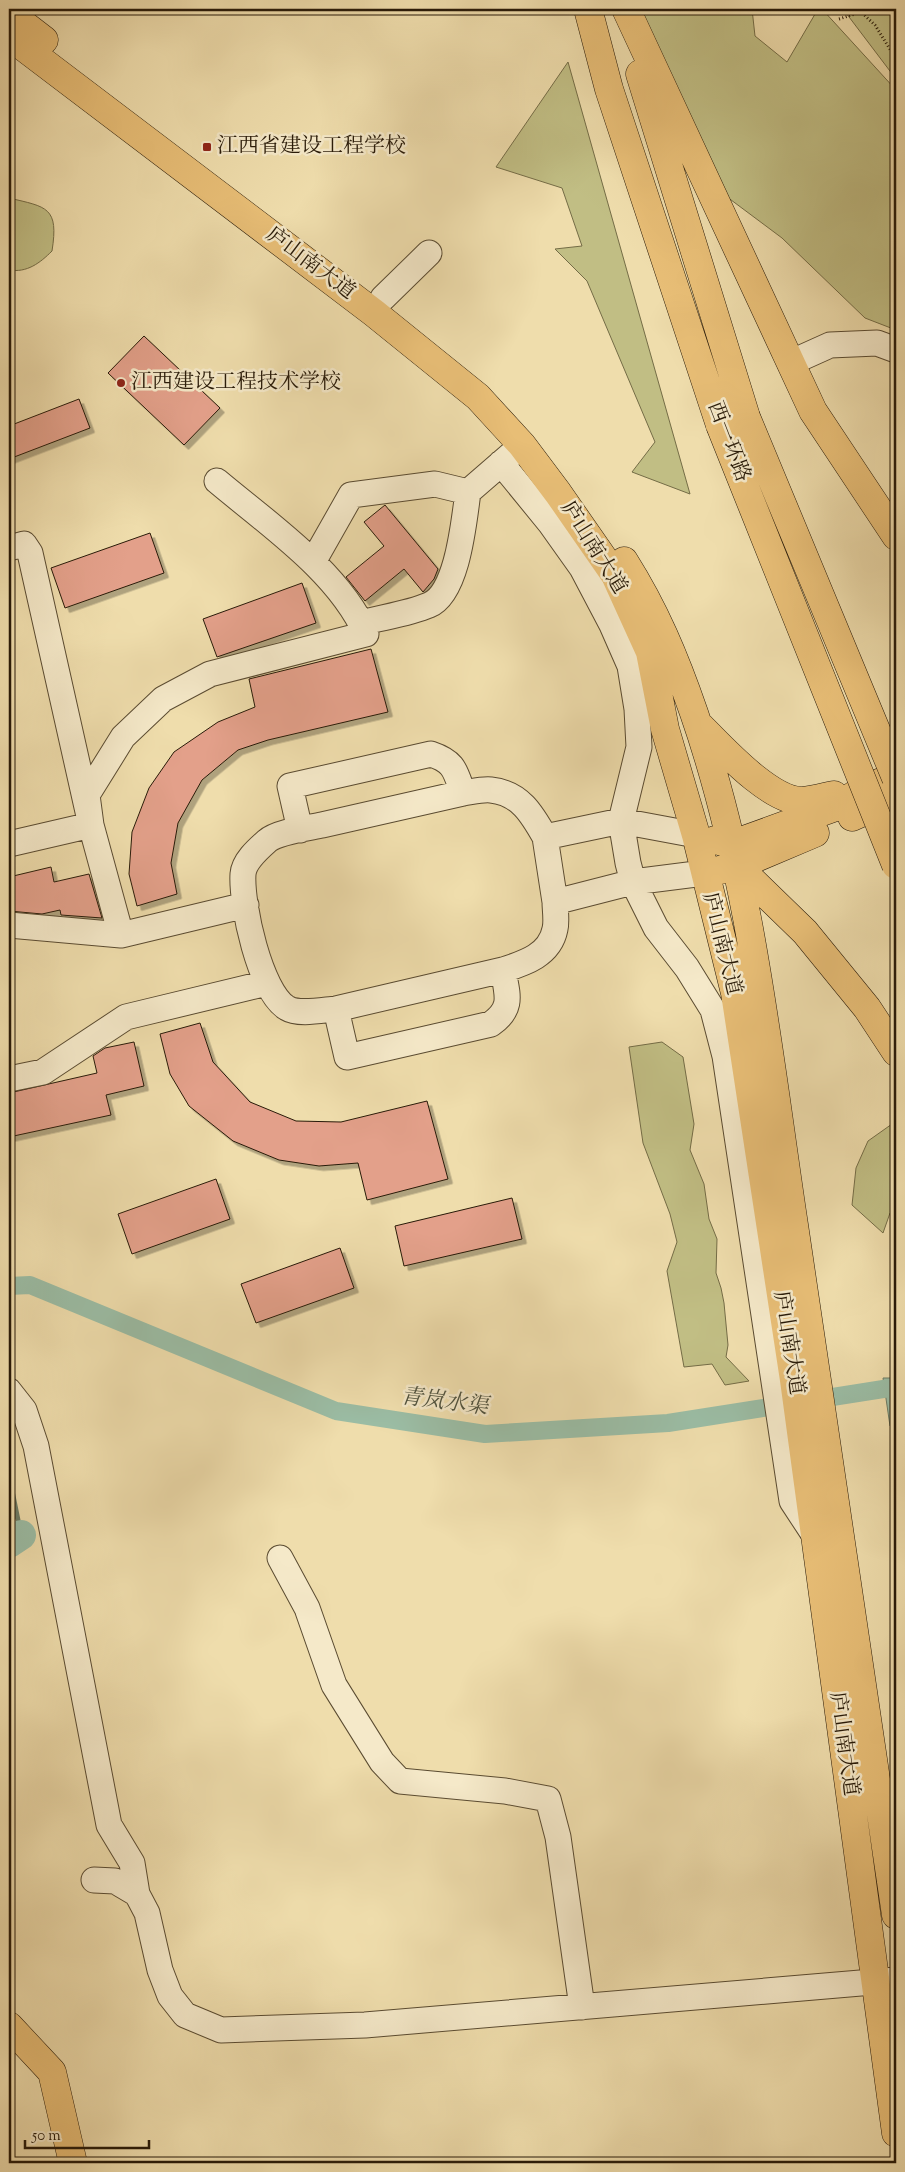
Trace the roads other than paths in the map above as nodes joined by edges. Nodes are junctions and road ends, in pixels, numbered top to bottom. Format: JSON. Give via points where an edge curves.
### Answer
{"nodes":[{"id":1,"x":588,"y":9,"type":"edge"},
{"id":2,"x":620,"y":9,"type":"edge"},
{"id":3,"x":626,"y":9,"type":"edge"},
{"id":4,"x":9,"y":13,"type":"edge"},
{"id":5,"x":9,"y":36,"type":"edge"},
{"id":6,"x":430,"y":253,"type":"dead end"},
{"id":7,"x":383,"y":298,"type":"junction"},
{"id":8,"x":896,"y":350,"type":"edge"},
{"id":9,"x":790,"y":363,"type":"junction"},
{"id":10,"x":522,"y":445,"type":"junction"},
{"id":11,"x":501,"y":463,"type":"junction"},
{"id":12,"x":217,"y":481,"type":"dead end"},
{"id":13,"x":468,"y":492,"type":"junction"},
{"id":14,"x":896,"y":536,"type":"edge"},
{"id":15,"x":9,"y":548,"type":"edge"},
{"id":16,"x":312,"y":562,"type":"junction"},
{"id":17,"x":361,"y":623,"type":"junction"},
{"id":18,"x":697,"y":723,"type":"junction"},
{"id":19,"x":896,"y":777,"type":"edge"},
{"id":20,"x":862,"y":790,"type":"junction"},
{"id":21,"x":463,"y":793,"type":"junction"},
{"id":22,"x":896,"y":798,"type":"edge"},
{"id":23,"x":620,"y":821,"type":"junction"},
{"id":24,"x":92,"y":825,"type":"junction"},
{"id":25,"x":300,"y":830,"type":"junction"},
{"id":26,"x":696,"y":835,"type":"junction"},
{"id":27,"x":545,"y":837,"type":"junction"},
{"id":28,"x":9,"y":844,"type":"edge"},
{"id":29,"x":735,"y":855,"type":"junction"},
{"id":30,"x":896,"y":865,"type":"edge"},
{"id":31,"x":704,"y":873,"type":"junction"},
{"id":32,"x":633,"y":882,"type":"junction"},
{"id":33,"x":555,"y":902,"type":"junction"},
{"id":34,"x":246,"y":905,"type":"junction"},
{"id":35,"x":9,"y":925,"type":"edge"},
{"id":36,"x":121,"y":935,"type":"junction"},
{"id":37,"x":503,"y":970,"type":"junction"},
{"id":38,"x":267,"y":983,"type":"junction"},
{"id":39,"x":336,"y":1009,"type":"junction"},
{"id":40,"x":896,"y":1052,"type":"edge"},
{"id":41,"x":9,"y":1079,"type":"edge"},
{"id":42,"x":794,"y":1371,"type":"junction"},
{"id":43,"x":9,"y":1391,"type":"edge"},
{"id":44,"x":803,"y":1438,"type":"junction"},
{"id":45,"x":280,"y":1558,"type":"dead end"},
{"id":46,"x":94,"y":1880,"type":"dead end"},
{"id":47,"x":137,"y":1894,"type":"junction"},
{"id":48,"x":896,"y":1915,"type":"edge"},
{"id":49,"x":886,"y":1981,"type":"edge"},
{"id":50,"x":582,"y":2007,"type":"junction"},
{"id":51,"x":9,"y":2026,"type":"edge"},
{"id":52,"x":896,"y":2133,"type":"edge"},
{"id":53,"x":73,"y":2163,"type":"edge"}],
"edges":[{"from":1,"to":30,"type":"main road","name":"西一环路","bridge":true,"via":[[609,88],[720,424]]},
{"from":2,"to":19,"type":"main road","name":"西一环路","bridge":true,"via":[[746,417]]},
{"from":3,"to":9,"type":"main road"},
{"from":4,"to":7,"type":"main road","name":"庐山南大道"},
{"from":5,"to":10,"type":"main road","name":"庐山南大道","via":[[374,313],[478,397]]},
{"from":6,"to":7,"type":"lane"},
{"from":7,"to":18,"type":"main road","name":"庐山南大道","via":[[495,390],[542,442],[646,595],[672,650]]},
{"from":8,"to":9,"type":"lane","via":[[877,342],[830,345]]},
{"from":9,"to":14,"type":"main road","via":[[813,410]]},
{"from":10,"to":11,"type":"lane"},
{"from":10,"to":26,"type":"main road","name":"庐山南大道","via":[[615,575],[650,652],[665,729]]},
{"from":11,"to":13,"type":"lane"},
{"from":11,"to":23,"type":"lane","via":[[582,568],[630,666],[637,709],[638,747]]},
{"from":12,"to":16,"type":"lane"},
{"from":13,"to":16,"type":"lane","via":[[435,484],[351,495]]},
{"from":13,"to":17,"type":"lane","via":[[461,550],[442,595],[430,605]]},
{"from":15,"to":24,"type":"lane","via":[[24,544],[30,553]]},
{"from":16,"to":17,"type":"lane","via":[[341,594]]},
{"from":17,"to":24,"type":"lane","via":[[366,634],[210,674],[163,699],[123,737],[87,795]]},
{"from":18,"to":20,"type":"main road","via":[[745,772],[778,793],[802,801]]},
{"from":18,"to":29,"type":"main road","name":"庐山南大道","via":[[719,790]]},
{"from":19,"to":20,"type":"main road"},
{"from":20,"to":29,"type":"main road","via":[[838,806]]},
{"from":21,"to":25,"type":"lane"},
{"from":21,"to":25,"type":"lane","via":[[454,768],[445,758],[431,754],[384,764],[290,786]]},
{"from":21,"to":27,"type":"lane","via":[[490,790],[512,796],[531,811]]},
{"from":22,"to":29,"type":"main road"},
{"from":23,"to":26,"type":"lane"},
{"from":23,"to":27,"type":"lane"},
{"from":23,"to":32,"type":"lane"},
{"from":24,"to":28,"type":"lane"},
{"from":24,"to":36,"type":"lane"},
{"from":25,"to":34,"type":"lane","via":[[269,839],[253,854],[243,872]]},
{"from":26,"to":29,"type":"main road"},
{"from":26,"to":31,"type":"main road","name":"庐山南大道"},
{"from":27,"to":33,"type":"lane"},
{"from":29,"to":31,"type":"main road"},
{"from":29,"to":40,"type":"main road","via":[[806,932],[867,1008]]},
{"from":29,"to":42,"type":"main road","name":"庐山南大道","via":[[760,998]]},
{"from":31,"to":32,"type":"lane"},
{"from":31,"to":42,"type":"main road","name":"庐山南大道","via":[[734,993]]},
{"from":32,"to":33,"type":"lane"},
{"from":32,"to":42,"type":"lane","via":[[656,928],[687,968],[713,1010]]},
{"from":33,"to":37,"type":"lane","via":[[555,929],[548,948],[528,962]]},
{"from":34,"to":36,"type":"lane"},
{"from":34,"to":38,"type":"lane","via":[[259,963]]},
{"from":35,"to":36,"type":"lane"},
{"from":37,"to":39,"type":"lane"},
{"from":37,"to":39,"type":"lane","via":[[508,1004],[502,1017],[491,1024],[347,1056]]},
{"from":38,"to":39,"type":"lane","via":[[271,993],[287,1009],[309,1012]]},
{"from":38,"to":41,"type":"lane","via":[[126,1017],[42,1072]]},
{"from":42,"to":44,"type":"main road","name":"庐山南大道"},
{"from":42,"to":44,"type":"lane"},
{"from":43,"to":47,"type":"lane","via":[[24,1410],[36,1446],[109,1825],[132,1863]]},
{"from":44,"to":48,"type":"main road","name":"庐山南大道"},
{"from":44,"to":49,"type":"main road","name":"庐山南大道","via":[[815,1536]]},
{"from":45,"to":50,"type":"lane","via":[[307,1608],[334,1685],[382,1762],[400,1781],[506,1791],[548,1799],[558,1837]]},
{"from":46,"to":47,"type":"lane","via":[[115,1881]]},
{"from":47,"to":50,"type":"lane","via":[[147,1913],[160,1970],[170,1996],[185,2015],[221,2030],[364,2025]]},
{"from":49,"to":50,"type":"lane"},
{"from":49,"to":52,"type":"main road","name":"庐山南大道"},
{"from":51,"to":53,"type":"main road","via":[[52,2072]]}]}
